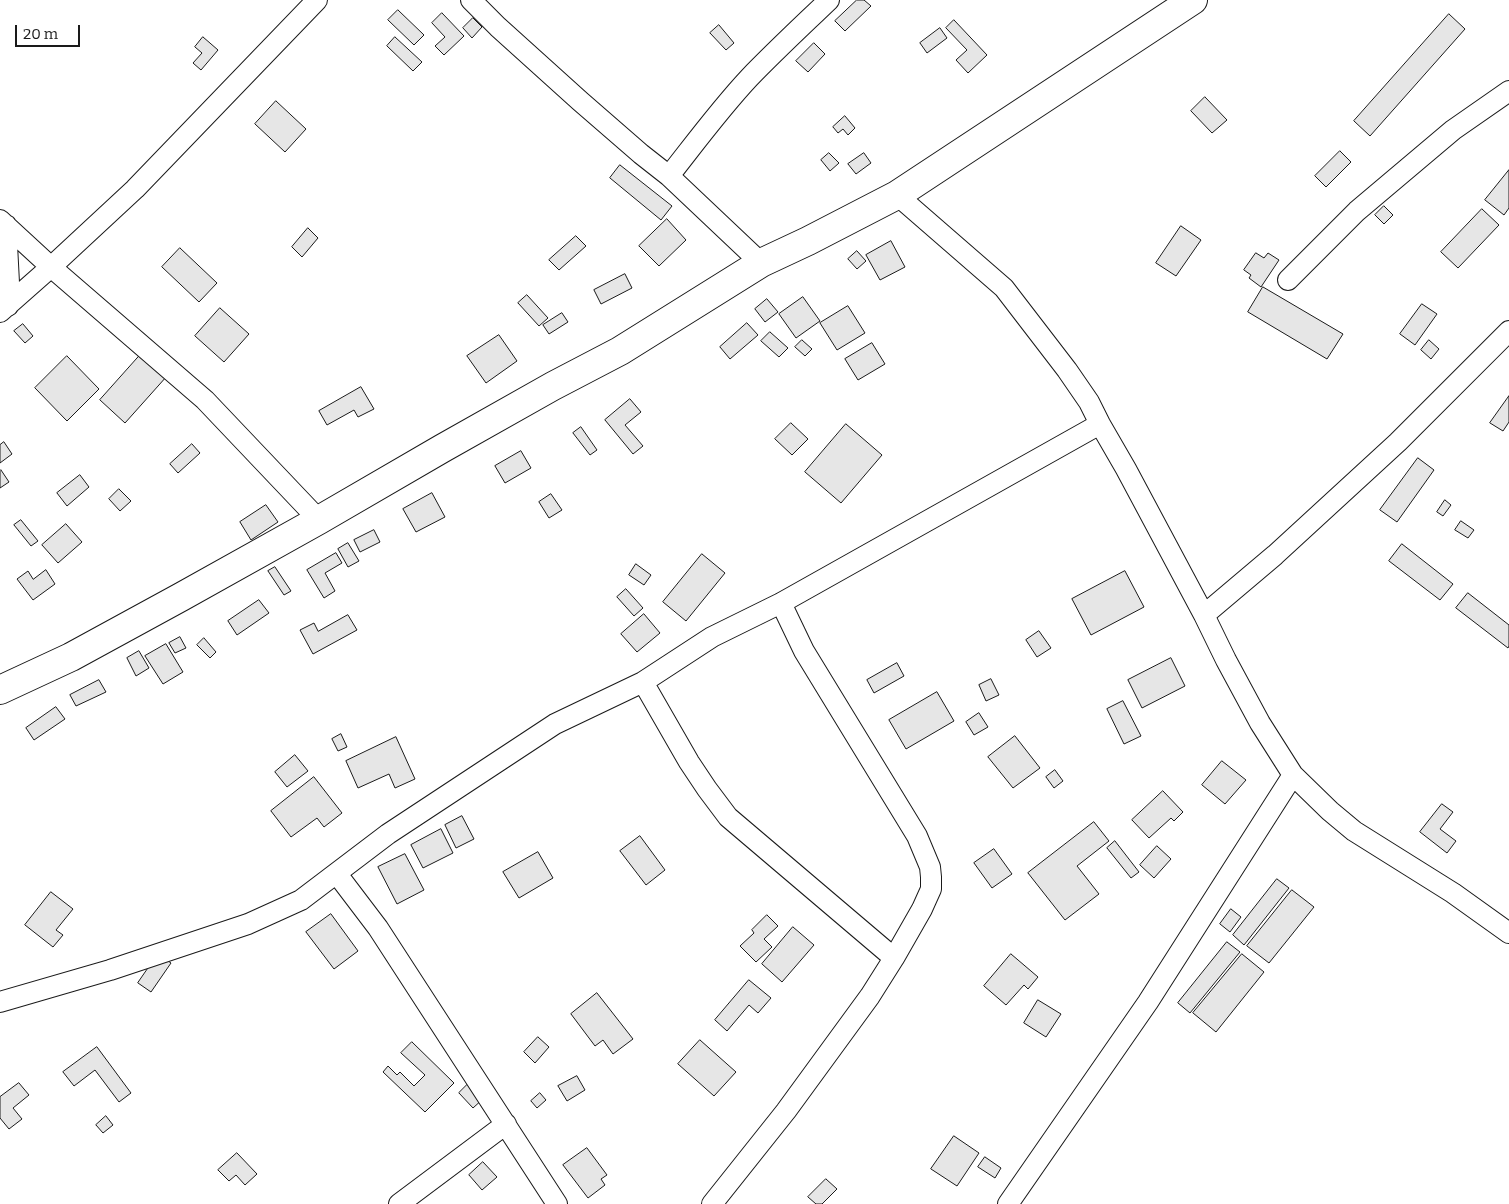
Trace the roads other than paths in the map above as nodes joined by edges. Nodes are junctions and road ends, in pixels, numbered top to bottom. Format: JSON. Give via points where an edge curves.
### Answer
{"nodes":[{"id":1,"x":317,"y":0,"type":"edge"},
{"id":2,"x":471,"y":0,"type":"edge"},
{"id":3,"x":829,"y":0,"type":"edge"},
{"id":4,"x":1193,"y":0,"type":"edge"},
{"id":5,"x":1509,"y":90,"type":"edge"},
{"id":6,"x":669,"y":176,"type":"junction"},
{"id":7,"x":896,"y":195,"type":"junction"},
{"id":8,"x":3,"y":222,"type":"edge"},
{"id":9,"x":761,"y":263,"type":"junction"},
{"id":10,"x":51,"y":267,"type":"junction"},
{"id":11,"x":1288,"y":280,"type":"dead end"},
{"id":12,"x":4,"y":309,"type":"edge"},
{"id":13,"x":1509,"y":331,"type":"edge"},
{"id":14,"x":1100,"y":424,"type":"junction"},
{"id":15,"x":319,"y":520,"type":"junction"},
{"id":16,"x":781,"y":603,"type":"junction"},
{"id":17,"x":1204,"y":615,"type":"junction"},
{"id":18,"x":643,"y":682,"type":"junction"},
{"id":19,"x":0,"y":690,"type":"edge"},
{"id":20,"x":1293,"y":775,"type":"junction"},
{"id":21,"x":337,"y":874,"type":"junction"},
{"id":22,"x":1509,"y":933,"type":"edge"},
{"id":23,"x":894,"y":958,"type":"junction"},
{"id":24,"x":0,"y":1002,"type":"edge"},
{"id":25,"x":506,"y":1124,"type":"junction"},
{"id":26,"x":399,"y":1204,"type":"edge"},
{"id":27,"x":557,"y":1204,"type":"edge"},
{"id":28,"x":712,"y":1204,"type":"edge"},
{"id":29,"x":1008,"y":1204,"type":"edge"}],
"edges":[{"from":1,"to":10,"type":"street","via":[[136,189]]},
{"from":2,"to":6,"type":"street","via":[[568,90]]},
{"from":3,"to":6,"type":"street","via":[[745,83]]},
{"from":4,"to":7,"type":"street"},
{"from":5,"to":11,"type":"street","via":[[1453,130],[1356,211]]},
{"from":6,"to":9,"type":"street"},
{"from":7,"to":9,"type":"street"},
{"from":7,"to":14,"type":"street","via":[[1004,288],[1067,370]]},
{"from":8,"to":10,"type":"street"},
{"from":8,"to":12,"type":"street","via":[[9,284]]},
{"from":9,"to":15,"type":"street","via":[[620,351],[502,414]]},
{"from":10,"to":12,"type":"street"},
{"from":10,"to":15,"type":"street","via":[[205,400]]},
{"from":13,"to":17,"type":"street","via":[[1398,442]]},
{"from":14,"to":16,"type":"street"},
{"from":14,"to":17,"type":"street"},
{"from":15,"to":19,"type":"street","via":[[71,657]]},
{"from":16,"to":18,"type":"street","via":[[712,637]]},
{"from":16,"to":23,"type":"street","via":[[804,651],[917,836],[930,867],[928,898]]},
{"from":17,"to":20,"type":"street","via":[[1260,723]]},
{"from":18,"to":21,"type":"street","via":[[555,724],[388,834]]},
{"from":18,"to":23,"type":"street","via":[[689,762],[728,817]]},
{"from":20,"to":22,"type":"street","via":[[1354,831],[1453,893]]},
{"from":20,"to":29,"type":"street","via":[[1148,1002]]},
{"from":21,"to":24,"type":"street","via":[[301,900],[248,924]]},
{"from":21,"to":25,"type":"street","via":[[378,928]]},
{"from":23,"to":28,"type":"street","via":[[786,1111]]},
{"from":25,"to":26,"type":"street"},
{"from":25,"to":27,"type":"street"}]}
